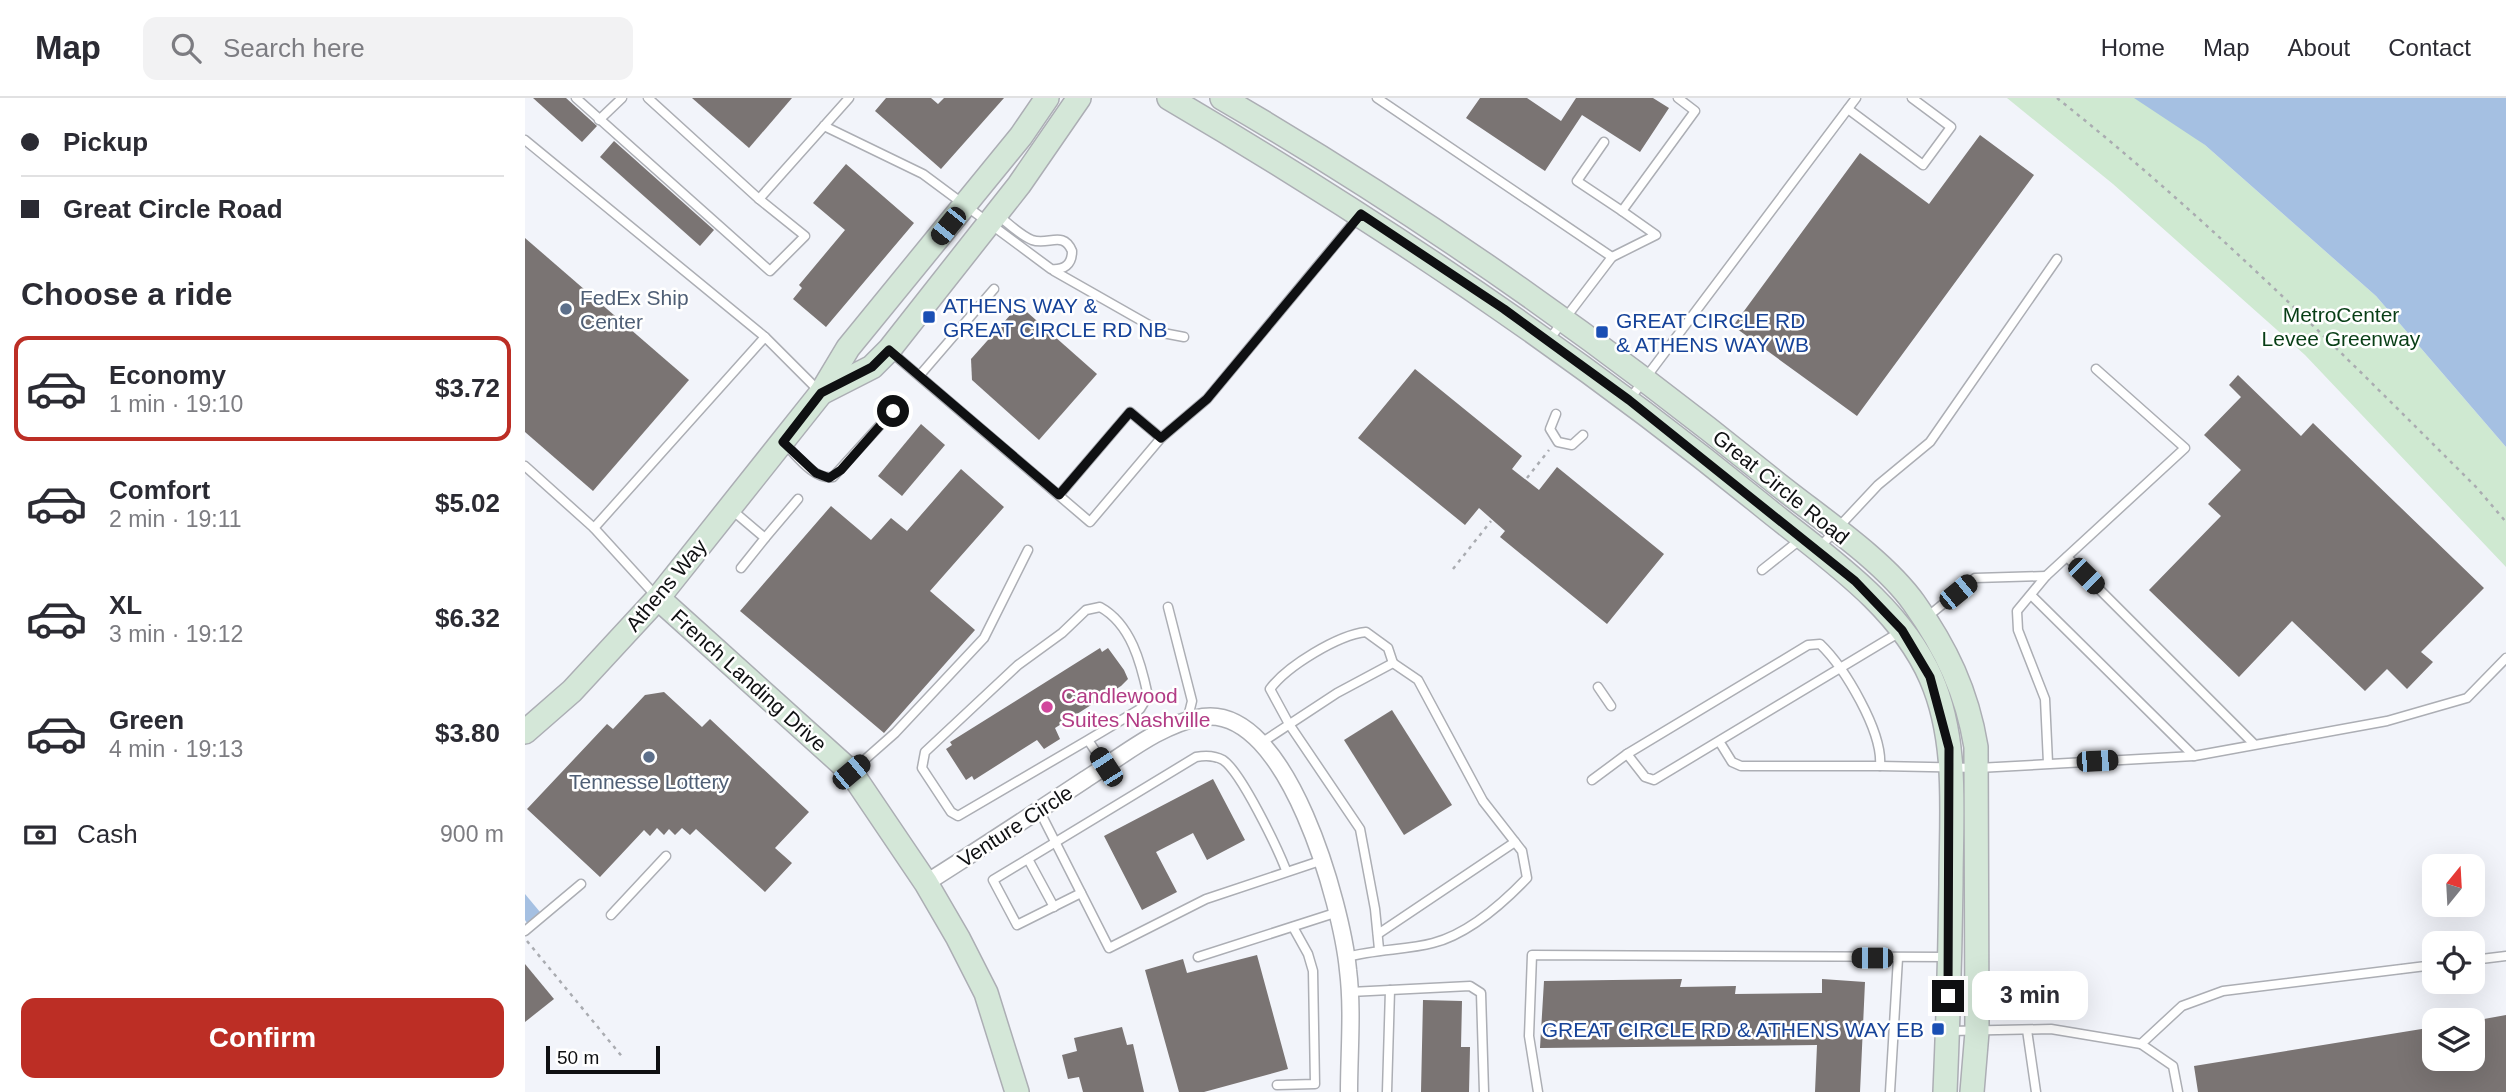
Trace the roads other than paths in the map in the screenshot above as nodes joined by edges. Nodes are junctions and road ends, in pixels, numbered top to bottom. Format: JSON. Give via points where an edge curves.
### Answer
{"nodes":[{"id":1,"x":576,"y":98,"type":"edge"},
{"id":2,"x":622,"y":98,"type":"edge"},
{"id":3,"x":648,"y":98,"type":"edge"},
{"id":4,"x":849,"y":98,"type":"edge"},
{"id":5,"x":1047,"y":98,"type":"edge"},
{"id":6,"x":1079,"y":98,"type":"edge"},
{"id":7,"x":1169,"y":98,"type":"edge"},
{"id":8,"x":1222,"y":98,"type":"edge"},
{"id":9,"x":1377,"y":98,"type":"edge"},
{"id":10,"x":1678,"y":98,"type":"edge"},
{"id":11,"x":1856,"y":98,"type":"edge"},
{"id":12,"x":1912,"y":98,"type":"edge"},
{"id":13,"x":1848,"y":109,"type":"junction"},
{"id":14,"x":599,"y":120,"type":"junction"},
{"id":15,"x":824,"y":126,"type":"junction"},
{"id":16,"x":525,"y":139,"type":"edge"},
{"id":17,"x":1604,"y":142,"type":"dead end"},
{"id":18,"x":1010,"y":150,"type":"junction"},
{"id":19,"x":759,"y":199,"type":"junction"},
{"id":20,"x":964,"y":206,"type":"junction"},
{"id":21,"x":1622,"y":211,"type":"junction"},
{"id":22,"x":1361,"y":214,"type":"junction"},
{"id":23,"x":992,"y":219,"type":"junction"},
{"id":24,"x":1612,"y":257,"type":"junction"},
{"id":25,"x":2057,"y":259,"type":"dead end"},
{"id":26,"x":1051,"y":269,"type":"junction"},
{"id":27,"x":994,"y":289,"type":"dead end"},
{"id":28,"x":1565,"y":321,"type":"junction"},
{"id":29,"x":765,"y":337,"type":"junction"},
{"id":30,"x":1184,"y":337,"type":"dead end"},
{"id":31,"x":1548,"y":341,"type":"junction"},
{"id":32,"x":889,"y":350,"type":"junction"},
{"id":33,"x":2096,"y":369,"type":"dead end"},
{"id":34,"x":920,"y":375,"type":"junction"},
{"id":35,"x":1644,"y":379,"type":"junction"},
{"id":36,"x":821,"y":393,"type":"junction"},
{"id":37,"x":1629,"y":400,"type":"junction"},
{"id":38,"x":893,"y":411,"type":"dead end"},
{"id":39,"x":1556,"y":414,"type":"dead end"},
{"id":40,"x":1583,"y":435,"type":"dead end"},
{"id":41,"x":1161,"y":438,"type":"junction"},
{"id":42,"x":783,"y":442,"type":"junction"},
{"id":43,"x":525,"y":466,"type":"edge"},
{"id":44,"x":1059,"y":495,"type":"junction"},
{"id":45,"x":798,"y":499,"type":"dead end"},
{"id":46,"x":730,"y":508,"type":"junction"},
{"id":47,"x":594,"y":528,"type":"junction"},
{"id":48,"x":1835,"y":530,"type":"junction"},
{"id":49,"x":765,"y":538,"type":"junction"},
{"id":50,"x":1809,"y":544,"type":"junction"},
{"id":51,"x":1028,"y":550,"type":"dead end"},
{"id":52,"x":2067,"y":557,"type":"junction"},
{"id":53,"x":741,"y":568,"type":"dead end"},
{"id":54,"x":1762,"y":570,"type":"dead end"},
{"id":55,"x":2046,"y":576,"type":"junction"},
{"id":56,"x":2031,"y":595,"type":"junction"},
{"id":57,"x":657,"y":598,"type":"junction"},
{"id":58,"x":1168,"y":607,"type":"dead end"},
{"id":59,"x":1924,"y":620,"type":"junction"},
{"id":60,"x":1902,"y":630,"type":"junction"},
{"id":61,"x":2506,"y":658,"type":"edge"},
{"id":62,"x":1393,"y":663,"type":"junction"},
{"id":63,"x":1840,"y":670,"type":"junction"},
{"id":64,"x":1598,"y":687,"type":"dead end"},
{"id":65,"x":1611,"y":706,"type":"dead end"},
{"id":66,"x":1188,"y":721,"type":"junction"},
{"id":67,"x":1289,"y":724,"type":"junction"},
{"id":68,"x":525,"y":732,"type":"edge"},
{"id":69,"x":1088,"y":740,"type":"junction"},
{"id":70,"x":1719,"y":741,"type":"junction"},
{"id":71,"x":1261,"y":743,"type":"junction"},
{"id":72,"x":2253,"y":743,"type":"junction"},
{"id":73,"x":1627,"y":754,"type":"junction"},
{"id":74,"x":2194,"y":756,"type":"junction"},
{"id":75,"x":2048,"y":763,"type":"junction"},
{"id":76,"x":1880,"y":766,"type":"junction"},
{"id":77,"x":1106,"y":767,"type":"junction"},
{"id":78,"x":1978,"y":768,"type":"junction"},
{"id":79,"x":1950,"y":769,"type":"junction"},
{"id":80,"x":851,"y":772,"type":"junction"},
{"id":81,"x":1592,"y":780,"type":"dead end"},
{"id":82,"x":1039,"y":810,"type":"junction"},
{"id":83,"x":1515,"y":842,"type":"junction"},
{"id":84,"x":1056,"y":843,"type":"junction"},
{"id":85,"x":666,"y":856,"type":"dead end"},
{"id":86,"x":1028,"y":859,"type":"junction"},
{"id":87,"x":1323,"y":860,"type":"junction"},
{"id":88,"x":1286,"y":870,"type":"junction"},
{"id":89,"x":926,"y":883,"type":"junction"},
{"id":90,"x":581,"y":884,"type":"dead end"},
{"id":91,"x":1081,"y":893,"type":"junction"},
{"id":92,"x":1053,"y":907,"type":"junction"},
{"id":93,"x":1338,"y":912,"type":"junction"},
{"id":94,"x":611,"y":915,"type":"dead end"},
{"id":95,"x":1293,"y":927,"type":"junction"},
{"id":96,"x":525,"y":931,"type":"edge"},
{"id":97,"x":1378,"y":934,"type":"junction"},
{"id":98,"x":1379,"y":948,"type":"junction"},
{"id":99,"x":2506,"y":956,"type":"edge"},
{"id":100,"x":1198,"y":957,"type":"dead end"},
{"id":101,"x":1347,"y":957,"type":"junction"},
{"id":102,"x":1949,"y":957,"type":"junction"},
{"id":103,"x":1898,"y":958,"type":"junction"},
{"id":104,"x":2485,"y":959,"type":"edge"},
{"id":105,"x":2422,"y":966,"type":"edge"},
{"id":106,"x":1390,"y":990,"type":"junction"},
{"id":107,"x":1350,"y":992,"type":"junction"},
{"id":108,"x":2027,"y":1030,"type":"junction"},
{"id":109,"x":1948,"y":1031,"type":"junction"},
{"id":110,"x":1977,"y":1032,"type":"junction"},
{"id":111,"x":2141,"y":1044,"type":"junction"},
{"id":112,"x":1277,"y":1084,"type":"dead end"},
{"id":113,"x":1017,"y":1092,"type":"edge"},
{"id":114,"x":1349,"y":1092,"type":"edge"},
{"id":115,"x":1387,"y":1092,"type":"edge"},
{"id":116,"x":1484,"y":1092,"type":"edge"},
{"id":117,"x":1538,"y":1092,"type":"edge"},
{"id":118,"x":1890,"y":1092,"type":"edge"},
{"id":119,"x":1945,"y":1092,"type":"edge"},
{"id":120,"x":1972,"y":1092,"type":"edge"},
{"id":121,"x":2036,"y":1092,"type":"edge"},
{"id":122,"x":2178,"y":1092,"type":"edge"}],
"edges":[{"from":1,"to":14,"type":"lane"},
{"from":2,"to":14,"type":"lane"},
{"from":3,"to":19,"type":"lane"},
{"from":4,"to":15,"type":"lane"},
{"from":5,"to":18,"type":"street","name":"Athens Way"},
{"from":6,"to":23,"type":"street","name":"Athens Way"},
{"from":7,"to":22,"type":"street","name":"Great Circle Road"},
{"from":8,"to":28,"type":"street","name":"Great Circle Road","via":[[1407,211]]},
{"from":9,"to":24,"type":"lane"},
{"from":10,"to":21,"type":"lane","via":[[1695,111]]},
{"from":11,"to":13,"type":"lane"},
{"from":12,"to":13,"type":"lane","via":[[1951,127],[1923,165]]},
{"from":13,"to":35,"type":"lane"},
{"from":14,"to":19,"type":"lane","via":[[770,271],[805,236]]},
{"from":15,"to":19,"type":"lane"},
{"from":15,"to":20,"type":"lane","via":[[923,174]]},
{"from":16,"to":29,"type":"lane"},
{"from":17,"to":21,"type":"lane","via":[[1577,181]]},
{"from":18,"to":20,"type":"street","name":"Athens Way"},
{"from":18,"to":23,"type":"street","via":[[1008,175],[988,206]]},
{"from":20,"to":23,"type":"lane"},
{"from":20,"to":36,"type":"street","name":"Athens Way","via":[[848,348]]},
{"from":21,"to":24,"type":"lane","via":[[1656,235]]},
{"from":22,"to":31,"type":"street","name":"Great Circle Road"},
{"from":22,"to":41,"type":"lane","via":[[1207,399]]},
{"from":23,"to":26,"type":"lane"},
{"from":23,"to":26,"type":"lane","via":[[1030,239],[1044,242],[1055,238],[1069,245],[1072,256],[1068,265]]},
{"from":23,"to":32,"type":"street","name":"Athens Way"},
{"from":24,"to":28,"type":"lane"},
{"from":25,"to":48,"type":"lane","via":[[1930,442],[1878,485]]},
{"from":26,"to":30,"type":"lane","via":[[1163,333]]},
{"from":27,"to":34,"type":"lane"},
{"from":28,"to":31,"type":"lane"},
{"from":28,"to":35,"type":"street","name":"Great Circle Road"},
{"from":29,"to":36,"type":"lane"},
{"from":29,"to":47,"type":"lane"},
{"from":31,"to":37,"type":"street","name":"Great Circle Road"},
{"from":32,"to":34,"type":"lane"},
{"from":32,"to":36,"type":"street","name":"Athens Way","via":[[872,367]]},
{"from":33,"to":52,"type":"lane","via":[[2185,448]]},
{"from":34,"to":44,"type":"lane"},
{"from":35,"to":37,"type":"lane"},
{"from":35,"to":48,"type":"street","name":"Great Circle Road"},
{"from":36,"to":42,"type":"street","name":"Athens Way"},
{"from":37,"to":50,"type":"street","name":"Great Circle Road"},
{"from":38,"to":42,"type":"lane","via":[[829,478],[816,473]]},
{"from":39,"to":40,"type":"lane","via":[[1550,428],[1557,441],[1572,444]]},
{"from":41,"to":44,"type":"lane","via":[[1130,412]]},
{"from":41,"to":44,"type":"lane","via":[[1090,522]]},
{"from":42,"to":46,"type":"street","name":"Athens Way"},
{"from":43,"to":47,"type":"lane"},
{"from":45,"to":49,"type":"lane"},
{"from":46,"to":49,"type":"lane"},
{"from":46,"to":57,"type":"street","name":"Athens Way"},
{"from":47,"to":57,"type":"lane"},
{"from":48,"to":50,"type":"lane"},
{"from":48,"to":59,"type":"street","name":"Great Circle Road","via":[[1896,582]]},
{"from":49,"to":53,"type":"lane"},
{"from":50,"to":54,"type":"lane"},
{"from":50,"to":60,"type":"street","name":"Great Circle Road","via":[[1855,581]]},
{"from":51,"to":80,"type":"lane","via":[[984,638],[895,733]]},
{"from":52,"to":55,"type":"lane"},
{"from":52,"to":72,"type":"lane"},
{"from":55,"to":56,"type":"lane"},
{"from":55,"to":59,"type":"lane","via":[[1975,578]]},
{"from":56,"to":74,"type":"lane"},
{"from":56,"to":75,"type":"lane","via":[[2017,611],[2018,630],[2045,699]]},
{"from":57,"to":68,"type":"street","name":"Athens Way","via":[[572,691]]},
{"from":57,"to":80,"type":"street","name":"French Landing Drive"},
{"from":58,"to":66,"type":"lane","via":[[1192,701]]},
{"from":59,"to":60,"type":"lane"},
{"from":59,"to":78,"type":"street","name":"Great Circle Road","via":[[1942,643],[1963,692]]},
{"from":60,"to":63,"type":"lane"},
{"from":60,"to":79,"type":"street","name":"Great Circle Road","via":[[1939,702]]},
{"from":61,"to":72,"type":"lane","via":[[2467,698],[2387,721]]},
{"from":62,"to":67,"type":"lane"},
{"from":62,"to":67,"type":"lane","via":[[1388,649],[1366,632],[1348,634],[1279,677],[1271,689]]},
{"from":62,"to":83,"type":"lane","via":[[1418,680],[1483,801]]},
{"from":63,"to":70,"type":"lane"},
{"from":63,"to":73,"type":"lane","via":[[1821,644],[1808,645]]},
{"from":63,"to":76,"type":"lane","via":[[1879,742]]},
{"from":64,"to":65,"type":"lane"},
{"from":66,"to":71,"type":"street","name":"Venture Circle","via":[[1227,719]]},
{"from":66,"to":77,"type":"street","name":"Venture Circle"},
{"from":67,"to":71,"type":"lane"},
{"from":67,"to":97,"type":"lane","via":[[1360,830]]},
{"from":69,"to":69,"type":"lane","via":[[958,816],[922,768],[925,752],[1018,665],[1086,610],[1100,607],[1131,640],[1148,696],[1140,709]]},
{"from":69,"to":77,"type":"lane"},
{"from":70,"to":73,"type":"lane","via":[[1654,779],[1645,777]]},
{"from":70,"to":76,"type":"lane","via":[[1732,762],[1741,766]]},
{"from":71,"to":87,"type":"street","name":"Venture Circle","via":[[1295,797]]},
{"from":72,"to":74,"type":"lane"},
{"from":73,"to":81,"type":"lane"},
{"from":74,"to":75,"type":"lane"},
{"from":75,"to":78,"type":"lane"},
{"from":76,"to":79,"type":"lane"},
{"from":77,"to":82,"type":"street","name":"Venture Circle"},
{"from":78,"to":79,"type":"lane"},
{"from":78,"to":110,"type":"street","name":"Great Circle Road"},
{"from":79,"to":102,"type":"street","name":"Great Circle Road"},
{"from":80,"to":89,"type":"street","name":"French Landing Drive"},
{"from":82,"to":84,"type":"lane"},
{"from":82,"to":89,"type":"street","name":"Venture Circle"},
{"from":83,"to":97,"type":"lane"},
{"from":83,"to":98,"type":"lane","via":[[1522,851],[1527,878],[1495,911],[1435,943]]},
{"from":84,"to":86,"type":"lane"},
{"from":84,"to":88,"type":"lane","via":[[1206,755],[1223,761],[1236,775]]},
{"from":84,"to":91,"type":"lane"},
{"from":85,"to":94,"type":"lane"},
{"from":86,"to":92,"type":"lane"},
{"from":86,"to":92,"type":"lane","via":[[993,880],[1017,925]]},
{"from":87,"to":88,"type":"lane"},
{"from":87,"to":93,"type":"street","name":"Venture Circle"},
{"from":88,"to":91,"type":"lane","via":[[1206,899],[1109,948]]},
{"from":89,"to":113,"type":"street","name":"French Landing Drive","via":[[986,993]]},
{"from":90,"to":96,"type":"lane"},
{"from":91,"to":92,"type":"lane"},
{"from":93,"to":95,"type":"lane"},
{"from":93,"to":101,"type":"street","name":"Venture Circle"},
{"from":95,"to":100,"type":"lane"},
{"from":95,"to":112,"type":"lane","via":[[1313,971],[1315,1084]]},
{"from":97,"to":98,"type":"lane"},
{"from":98,"to":101,"type":"lane"},
{"from":99,"to":104,"type":"lane"},
{"from":101,"to":107,"type":"street","name":"Venture Circle"},
{"from":102,"to":103,"type":"lane"},
{"from":102,"to":109,"type":"street","name":"Great Circle Road"},
{"from":103,"to":117,"type":"lane","via":[[1532,955],[1529,1036]]},
{"from":103,"to":118,"type":"lane"},
{"from":105,"to":111,"type":"lane","via":[[2223,991],[2182,1006]]},
{"from":106,"to":107,"type":"lane"},
{"from":106,"to":115,"type":"lane"},
{"from":106,"to":116,"type":"lane","via":[[1470,986],[1481,993]]},
{"from":107,"to":114,"type":"street","name":"Venture Circle"},
{"from":108,"to":110,"type":"lane"},
{"from":108,"to":111,"type":"lane","via":[[2051,1029]]},
{"from":108,"to":121,"type":"lane"},
{"from":109,"to":110,"type":"lane"},
{"from":109,"to":119,"type":"street","name":"Great Circle Road"},
{"from":110,"to":120,"type":"street","name":"Great Circle Road"},
{"from":111,"to":122,"type":"lane","via":[[2173,1066]]}]}
